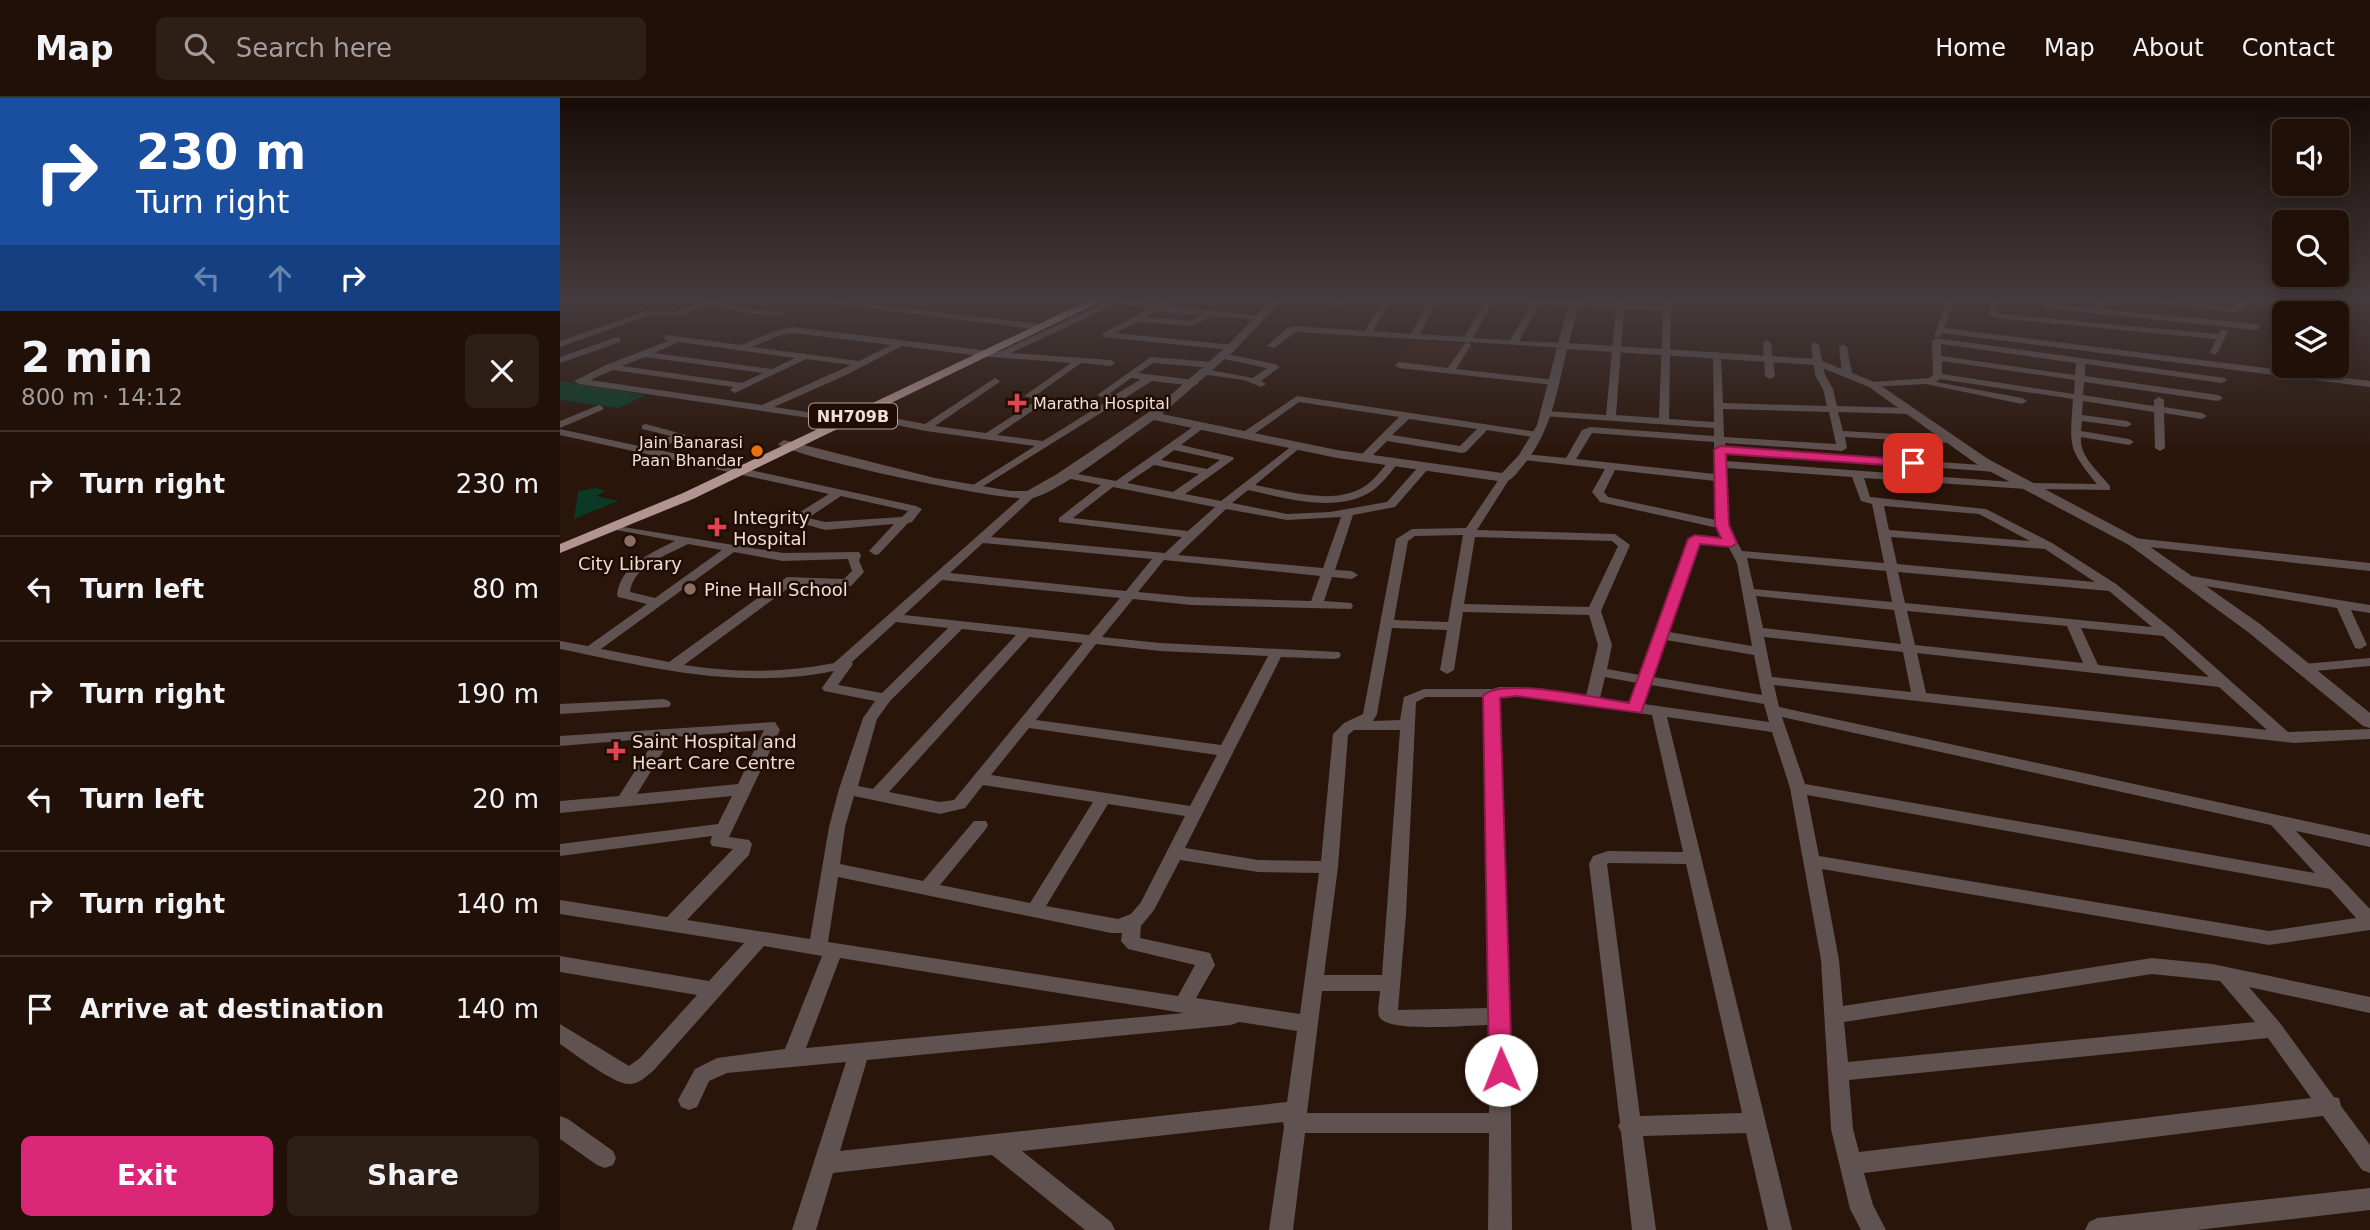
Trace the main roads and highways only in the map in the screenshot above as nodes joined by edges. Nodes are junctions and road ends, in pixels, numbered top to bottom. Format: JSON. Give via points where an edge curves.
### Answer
{"nodes":[{"id":1,"x":995,"y":350,"type":"edge"},
{"id":2,"x":989,"y":353,"type":"junction"},
{"id":3,"x":787,"y":445,"type":"junction"},
{"id":4,"x":735,"y":470,"type":"junction"},
{"id":5,"x":560,"y":547,"type":"edge"}],
"edges":[{"from":1,"to":2,"type":"highway","number":"NH709B"},
{"from":2,"to":3,"type":"highway","number":"NH709B"},
{"from":2,"to":3,"type":"highway","number":"NH709B"},
{"from":3,"to":4,"type":"highway","number":"NH709B"},
{"from":4,"to":5,"type":"highway","number":"NH709B"},
{"from":4,"to":5,"type":"highway","number":"NH709B","via":[[615,527]]}]}
